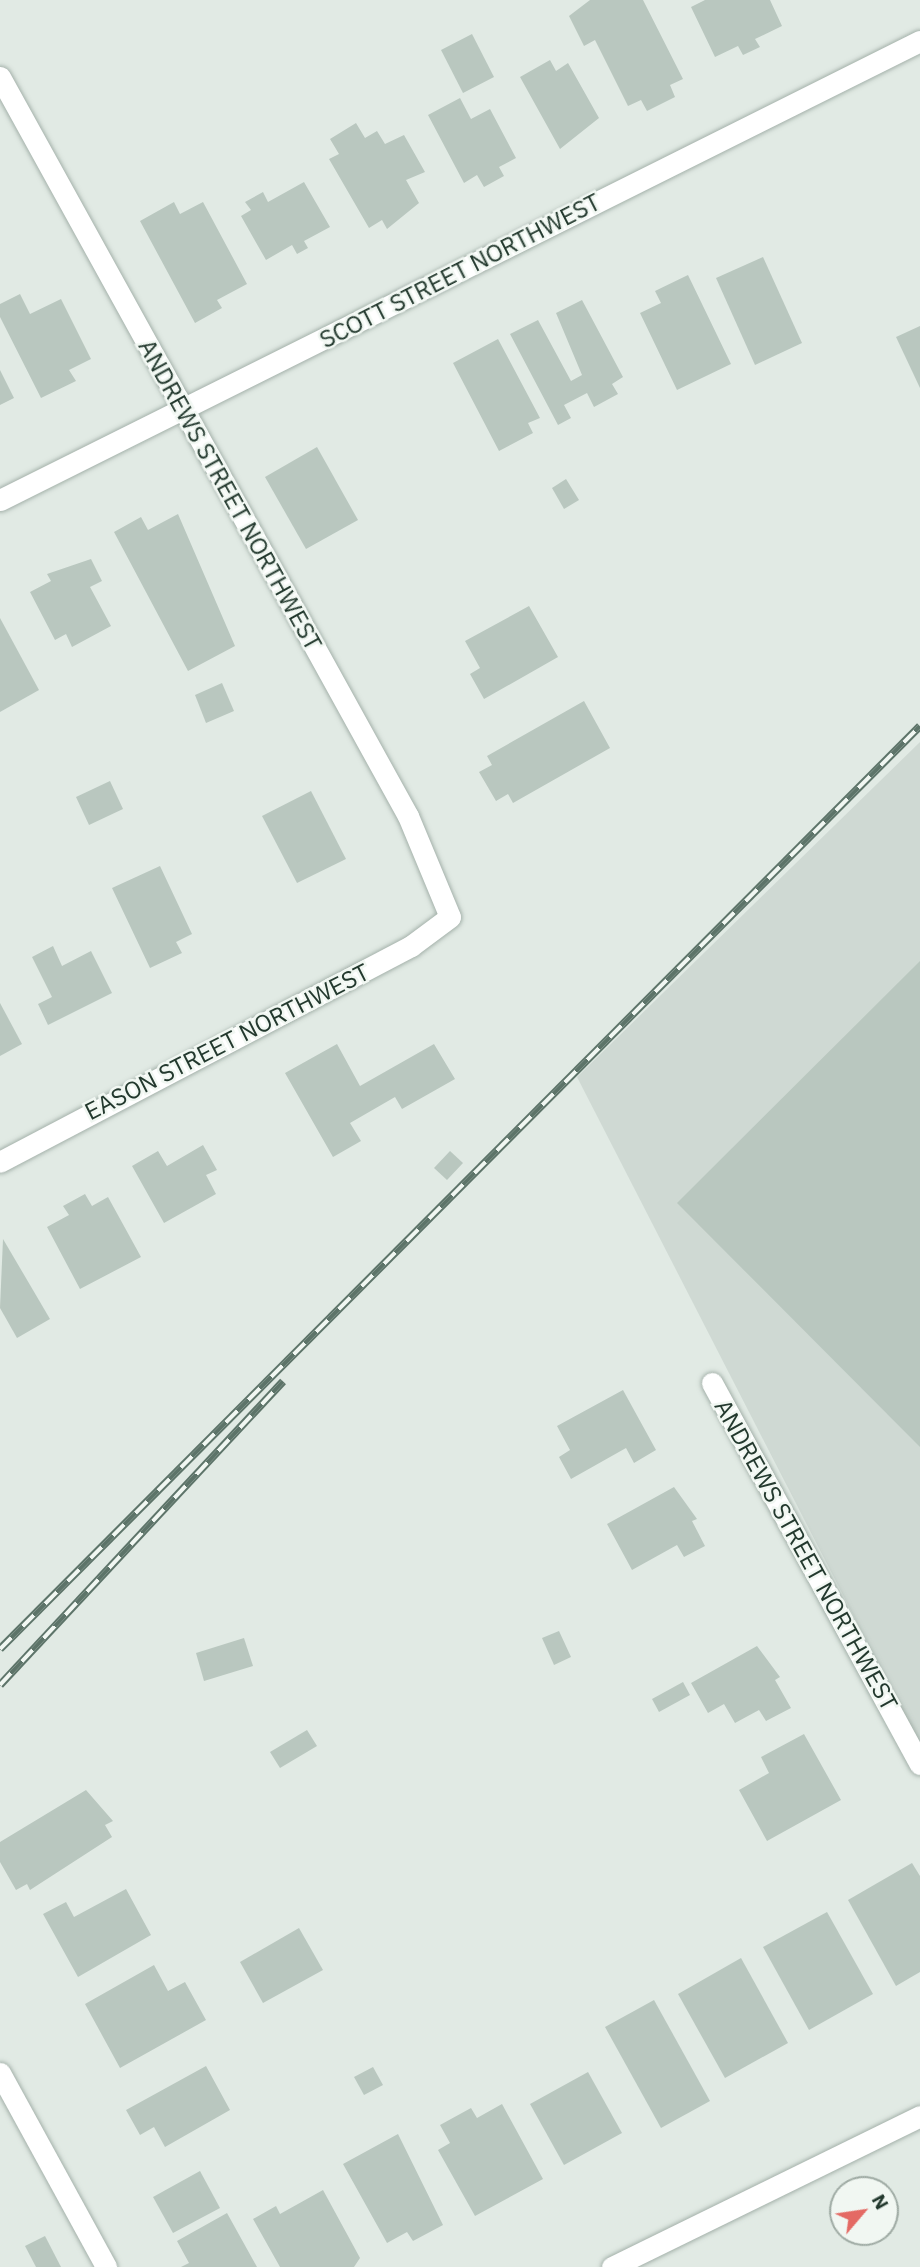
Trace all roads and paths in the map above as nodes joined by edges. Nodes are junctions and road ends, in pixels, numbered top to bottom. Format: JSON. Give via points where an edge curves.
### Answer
{"nodes":[{"id":1,"x":920,"y":41,"type":"edge"},
{"id":2,"x":0,"y":77,"type":"edge"},
{"id":3,"x":181,"y":410,"type":"junction"},
{"id":4,"x":0,"y":500,"type":"edge"},
{"id":5,"x":450,"y":917,"type":"joint"},
{"id":6,"x":0,"y":1162,"type":"edge"},
{"id":7,"x":712,"y":1383,"type":"dead end"},
{"id":8,"x":920,"y":1764,"type":"edge"},
{"id":9,"x":0,"y":2073,"type":"edge"},
{"id":10,"x":920,"y":2116,"type":"edge"},
{"id":11,"x":106,"y":2267,"type":"edge"},
{"id":12,"x":612,"y":2267,"type":"edge"}],
"edges":[{"from":1,"to":3,"type":"street","name":"SCOTT STREET NORTHWEST"},
{"from":2,"to":3,"type":"street","name":"ANDREWS STREET NORTHWEST"},
{"from":3,"to":4,"type":"street","name":"SCOTT STREET NORTHWEST"},
{"from":3,"to":5,"type":"street","name":"ANDREWS STREET NORTHWEST","via":[[408,816]]},
{"from":5,"to":6,"type":"street","name":"EASON STREET NORTHWEST","via":[[411,946]]},
{"from":7,"to":8,"type":"street","name":"ANDREWS STREET NORTHWEST"},
{"from":9,"to":11,"type":"street"},
{"from":10,"to":12,"type":"street"}]}
